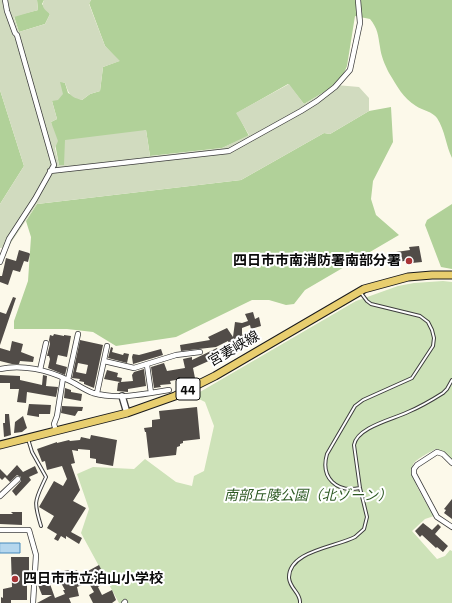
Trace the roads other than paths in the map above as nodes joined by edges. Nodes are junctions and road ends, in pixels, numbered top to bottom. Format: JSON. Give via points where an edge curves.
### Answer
{"nodes":[{"id":1,"x":5,"y":0,"type":"edge"},
{"id":2,"x":358,"y":0,"type":"edge"},
{"id":3,"x":50,"y":171,"type":"junction"},
{"id":4,"x":0,"y":262,"type":"edge"},
{"id":5,"x":452,"y":275,"type":"edge"},
{"id":6,"x":359,"y":291,"type":"junction"},
{"id":7,"x":78,"y":334,"type":"dead end"},
{"id":8,"x":46,"y":343,"type":"dead end"},
{"id":9,"x":107,"y":346,"type":"dead end"},
{"id":10,"x":200,"y":352,"type":"dead end"},
{"id":11,"x":104,"y":361,"type":"junction"},
{"id":12,"x":147,"y":364,"type":"junction"},
{"id":13,"x":0,"y":369,"type":"edge"},
{"id":14,"x":40,"y":370,"type":"junction"},
{"id":15,"x":66,"y":379,"type":"junction"},
{"id":16,"x":452,"y":380,"type":"edge"},
{"id":17,"x":169,"y":390,"type":"dead end"},
{"id":18,"x":97,"y":393,"type":"junction"},
{"id":19,"x":151,"y":393,"type":"junction"},
{"id":20,"x":122,"y":396,"type":"junction"},
{"id":21,"x":127,"y":413,"type":"junction"},
{"id":22,"x":56,"y":431,"type":"junction"},
{"id":23,"x":27,"y":438,"type":"junction"},
{"id":24,"x":0,"y":445,"type":"edge"},
{"id":25,"x":452,"y":463,"type":"edge"},
{"id":26,"x":18,"y":479,"type":"dead end"},
{"id":27,"x":360,"y":488,"type":"junction"},
{"id":28,"x":0,"y":496,"type":"edge"},
{"id":29,"x":41,"y":526,"type":"dead end"},
{"id":30,"x":452,"y":527,"type":"edge"},
{"id":31,"x":0,"y":530,"type":"edge"},
{"id":32,"x":33,"y":603,"type":"edge"},
{"id":33,"x":300,"y":603,"type":"edge"}],
"edges":[{"from":1,"to":3,"type":"street","via":[[52,156],[54,165]]},
{"from":2,"to":3,"type":"street","via":[[360,23],[350,70],[335,87],[317,101],[268,130],[229,150]]},
{"from":3,"to":4,"type":"street","via":[[35,200],[9,239]]},
{"from":5,"to":6,"type":"main road","name":"宮妻峡線","number":"44","via":[[408,277]]},
{"from":6,"to":21,"type":"main road","name":"宮妻峡線","number":"44","via":[[215,376],[175,396]]},
{"from":6,"to":27,"type":"lane","via":[[372,304],[420,316],[430,325],[434,338],[432,349],[412,378],[355,406],[327,454],[326,471],[333,482],[345,489]]},
{"from":7,"to":15,"type":"street"},
{"from":8,"to":14,"type":"street"},
{"from":9,"to":11,"type":"street"},
{"from":10,"to":12,"type":"street","via":[[176,355]]},
{"from":11,"to":12,"type":"street","via":[[134,368]]},
{"from":11,"to":18,"type":"street"},
{"from":12,"to":19,"type":"street"},
{"from":13,"to":14,"type":"street","via":[[14,367]]},
{"from":14,"to":15,"type":"street"},
{"from":15,"to":18,"type":"street"},
{"from":15,"to":22,"type":"street","via":[[54,424]]},
{"from":16,"to":27,"type":"lane","via":[[445,392],[430,401],[359,435],[354,444]]},
{"from":17,"to":19,"type":"street"},
{"from":18,"to":20,"type":"street"},
{"from":19,"to":20,"type":"street"},
{"from":20,"to":21,"type":"street"},
{"from":21,"to":22,"type":"main road","name":"宮妻峡線","number":"44"},
{"from":22,"to":23,"type":"main road","name":"宮妻峡線","number":"44"},
{"from":23,"to":24,"type":"main road","name":"宮妻峡線","number":"44"},
{"from":23,"to":29,"type":"lane","via":[[46,477],[35,501]]},
{"from":25,"to":30,"type":"street","via":[[437,452],[417,464],[414,474],[437,517]]},
{"from":26,"to":28,"type":"street"},
{"from":27,"to":33,"type":"lane","via":[[367,514],[362,532],[352,539],[302,557],[292,566],[290,583],[300,596]]},
{"from":31,"to":32,"type":"street","via":[[29,530],[36,555]]}]}
